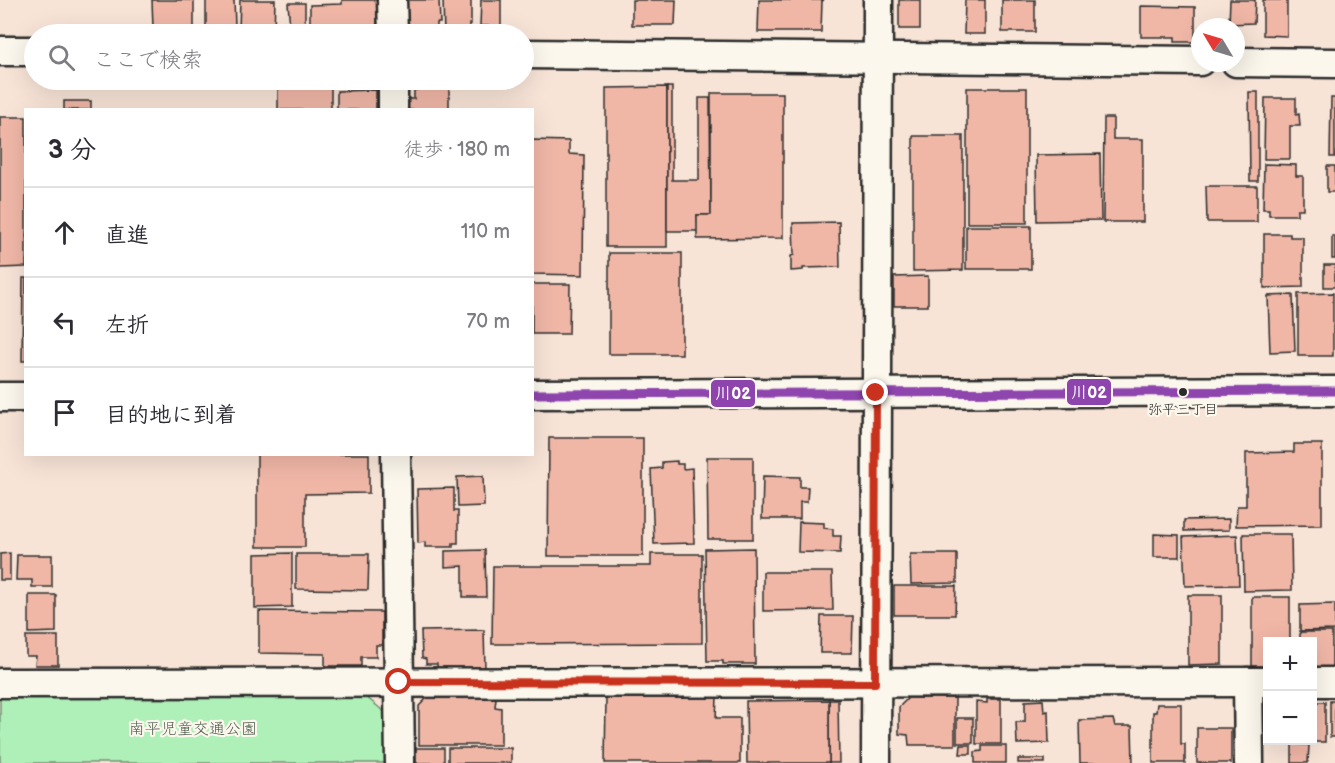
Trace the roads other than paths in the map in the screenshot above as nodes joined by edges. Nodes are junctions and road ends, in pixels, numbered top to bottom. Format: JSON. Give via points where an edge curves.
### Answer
{"nodes":[{"id":1,"x":392,"y":0,"type":"edge"},
{"id":2,"x":878,"y":0,"type":"edge"},
{"id":3,"x":393,"y":24,"type":"edge"},
{"id":4,"x":0,"y":51,"type":"edge"},
{"id":5,"x":24,"y":51,"type":"edge"},
{"id":6,"x":534,"y":54,"type":"edge"},
{"id":7,"x":878,"y":57,"type":"junction"},
{"id":8,"x":1191,"y":61,"type":"edge"},
{"id":9,"x":1245,"y":62,"type":"edge"},
{"id":10,"x":1335,"y":63,"type":"edge"},
{"id":11,"x":393,"y":90,"type":"edge"},
{"id":12,"x":393,"y":108,"type":"edge"},
{"id":13,"x":1335,"y":391,"type":"edge"},
{"id":14,"x":876,"y":393,"type":"junction"},
{"id":15,"x":534,"y":394,"type":"edge"},
{"id":16,"x":24,"y":396,"type":"edge"},
{"id":17,"x":0,"y":397,"type":"edge"},
{"id":18,"x":396,"y":456,"type":"edge"},
{"id":19,"x":399,"y":682,"type":"junction"},
{"id":20,"x":1258,"y":682,"type":"edge"},
{"id":21,"x":1317,"y":682,"type":"edge"},
{"id":22,"x":1335,"y":682,"type":"edge"},
{"id":23,"x":0,"y":683,"type":"edge"},
{"id":24,"x":875,"y":683,"type":"junction"},
{"id":25,"x":400,"y":763,"type":"edge"},
{"id":26,"x":876,"y":763,"type":"edge"},
{"id":27,"x":1249,"y":763,"type":"edge"}],
"edges":[{"from":1,"to":3,"type":"street"},
{"from":2,"to":7,"type":"street"},
{"from":4,"to":5,"type":"street"},
{"from":6,"to":7,"type":"street"},
{"from":7,"to":8,"type":"street"},
{"from":7,"to":14,"type":"street"},
{"from":9,"to":10,"type":"street"},
{"from":11,"to":12,"type":"street"},
{"from":13,"to":14,"type":"street"},
{"from":14,"to":15,"type":"street"},
{"from":14,"to":24,"type":"street"},
{"from":16,"to":17,"type":"street"},
{"from":18,"to":19,"type":"street"},
{"from":19,"to":23,"type":"street"},
{"from":19,"to":24,"type":"street"},
{"from":19,"to":25,"type":"street"},
{"from":20,"to":24,"type":"street"},
{"from":20,"to":27,"type":"street"},
{"from":21,"to":22,"type":"street"},
{"from":24,"to":26,"type":"street"}]}
